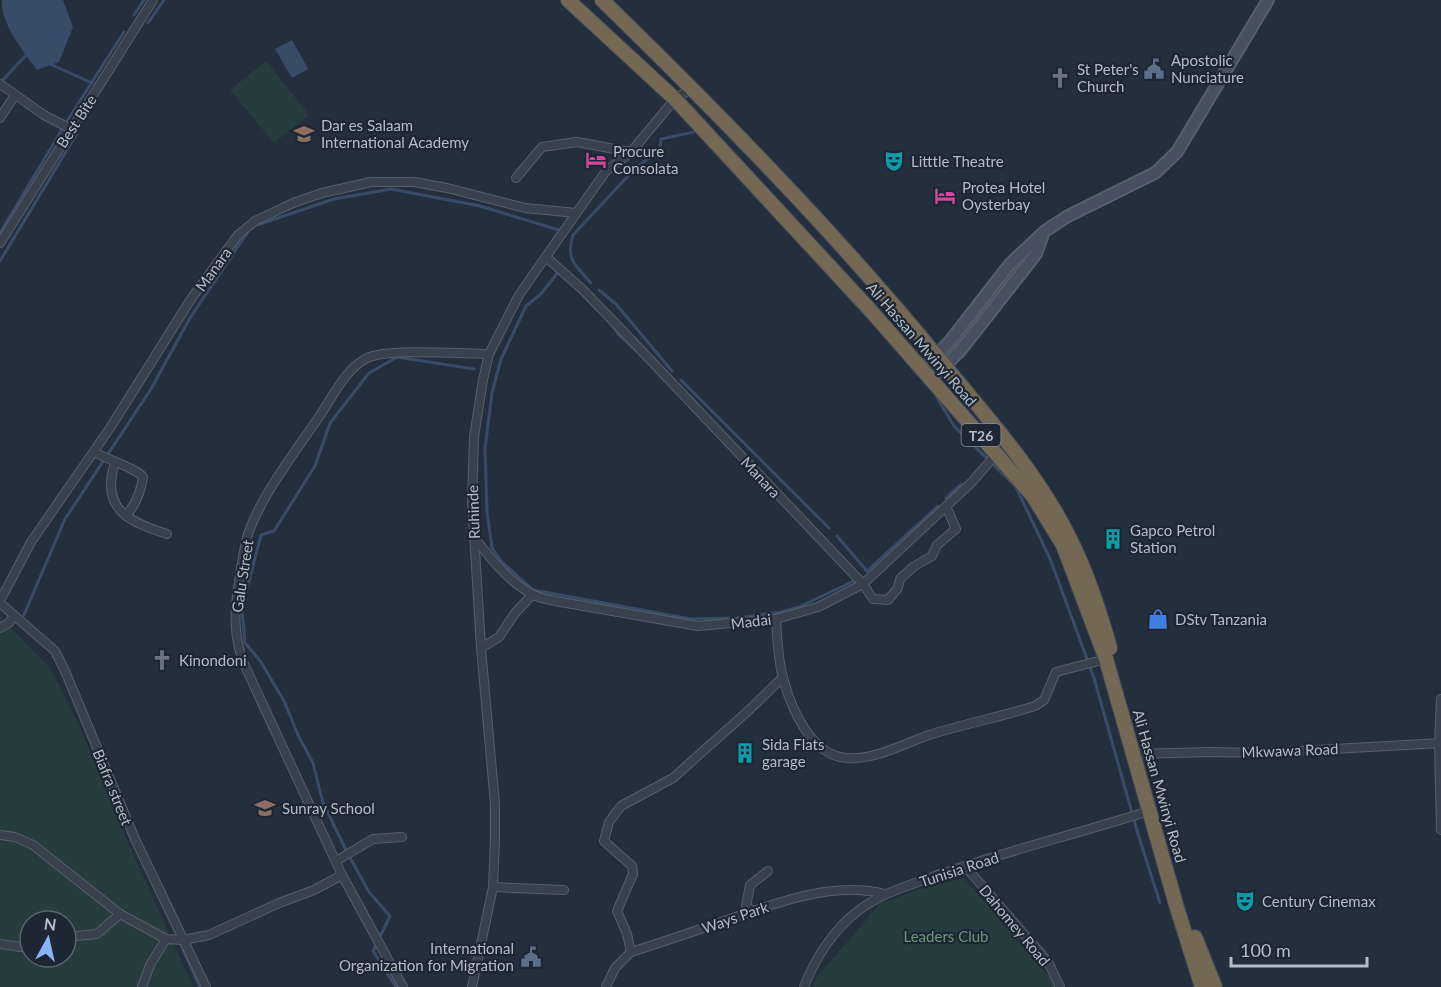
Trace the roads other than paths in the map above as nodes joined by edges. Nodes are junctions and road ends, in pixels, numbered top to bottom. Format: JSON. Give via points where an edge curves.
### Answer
{"nodes":[{"id":1,"x":153,"y":0,"type":"edge"},
{"id":2,"x":568,"y":0,"type":"edge"},
{"id":3,"x":602,"y":0,"type":"edge"},
{"id":4,"x":1268,"y":0,"type":"edge"},
{"id":5,"x":0,"y":84,"type":"edge"},
{"id":6,"x":693,"y":88,"type":"junction"},
{"id":7,"x":15,"y":95,"type":"junction"},
{"id":8,"x":675,"y":99,"type":"junction"},
{"id":9,"x":0,"y":118,"type":"edge"},
{"id":10,"x":71,"y":129,"type":"junction"},
{"id":11,"x":631,"y":152,"type":"junction"},
{"id":12,"x":516,"y":178,"type":"dead end"},
{"id":13,"x":576,"y":213,"type":"junction"},
{"id":14,"x":0,"y":243,"type":"edge"},
{"id":15,"x":546,"y":257,"type":"junction"},
{"id":16,"x":489,"y":354,"type":"junction"},
{"id":17,"x":941,"y":362,"type":"junction"},
{"id":18,"x":926,"y":375,"type":"junction"},
{"id":19,"x":94,"y":452,"type":"junction"},
{"id":20,"x":997,"y":453,"type":"junction"},
{"id":21,"x":108,"y":460,"type":"junction"},
{"id":22,"x":946,"y":506,"type":"junction"},
{"id":23,"x":126,"y":516,"type":"junction"},
{"id":24,"x":167,"y":534,"type":"dead end"},
{"id":25,"x":473,"y":536,"type":"junction"},
{"id":26,"x":863,"y":584,"type":"junction"},
{"id":27,"x":532,"y":595,"type":"junction"},
{"id":28,"x":0,"y":602,"type":"edge"},
{"id":29,"x":14,"y":615,"type":"junction"},
{"id":30,"x":776,"y":619,"type":"junction"},
{"id":31,"x":0,"y":628,"type":"edge"},
{"id":32,"x":481,"y":648,"type":"junction"},
{"id":33,"x":1106,"y":659,"type":"junction"},
{"id":34,"x":783,"y":677,"type":"junction"},
{"id":35,"x":1441,"y":699,"type":"edge"},
{"id":36,"x":1440,"y":743,"type":"edge"},
{"id":37,"x":1138,"y":754,"type":"junction"},
{"id":38,"x":1152,"y":810,"type":"junction"},
{"id":39,"x":1441,"y":830,"type":"edge"},
{"id":40,"x":0,"y":835,"type":"edge"},
{"id":41,"x":402,"y":837,"type":"dead end"},
{"id":42,"x":336,"y":861,"type":"junction"},
{"id":43,"x":965,"y":866,"type":"junction"},
{"id":44,"x":768,"y":871,"type":"dead end"},
{"id":45,"x":342,"y":875,"type":"junction"},
{"id":46,"x":493,"y":887,"type":"junction"},
{"id":47,"x":564,"y":890,"type":"dead end"},
{"id":48,"x":885,"y":894,"type":"junction"},
{"id":49,"x":746,"y":907,"type":"junction"},
{"id":50,"x":754,"y":911,"type":"junction"},
{"id":51,"x":120,"y":914,"type":"junction"},
{"id":52,"x":714,"y":925,"type":"junction"},
{"id":53,"x":78,"y":936,"type":"edge"},
{"id":54,"x":166,"y":939,"type":"junction"},
{"id":55,"x":183,"y":940,"type":"junction"},
{"id":56,"x":0,"y":944,"type":"edge"},
{"id":57,"x":18,"y":946,"type":"edge"},
{"id":58,"x":631,"y":952,"type":"junction"},
{"id":59,"x":142,"y":987,"type":"edge"},
{"id":60,"x":206,"y":987,"type":"edge"},
{"id":61,"x":403,"y":987,"type":"edge"},
{"id":62,"x":472,"y":987,"type":"edge"},
{"id":63,"x":606,"y":987,"type":"edge"},
{"id":64,"x":804,"y":987,"type":"edge"},
{"id":65,"x":1060,"y":987,"type":"edge"},
{"id":66,"x":1202,"y":987,"type":"edge"},
{"id":67,"x":1215,"y":987,"type":"edge"}],
"edges":[{"from":1,"to":10,"type":"street","name":"Best Bite"},
{"from":2,"to":8,"type":"highway","name":"Ali Hassan Mwinyi Road","number":"T26"},
{"from":3,"to":6,"type":"highway","name":"Ali Hassan Mwinyi Road","number":"T26"},
{"from":4,"to":17,"type":"street","via":[[1177,152],[1155,173],[1045,231],[1010,264]]},
{"from":5,"to":7,"type":"street"},
{"from":6,"to":8,"type":"street","name":"Ruhinde"},
{"from":6,"to":17,"type":"highway","name":"Ali Hassan Mwinyi Road","number":"T26","via":[[888,297]]},
{"from":7,"to":9,"type":"street"},
{"from":7,"to":10,"type":"street"},
{"from":8,"to":11,"type":"street","name":"Ruhinde"},
{"from":8,"to":18,"type":"highway","name":"Ali Hassan Mwinyi Road","number":"T26"},
{"from":10,"to":14,"type":"street","name":"Best Bite"},
{"from":11,"to":12,"type":"street","via":[[577,142],[542,147]]},
{"from":11,"to":13,"type":"street","name":"Ruhinde","via":[[606,171]]},
{"from":13,"to":15,"type":"street","name":"Ruhinde"},
{"from":13,"to":19,"type":"street","name":"Manara","via":[[525,208],[414,182],[371,182],[322,193],[255,220],[211,269]]},
{"from":15,"to":16,"type":"street","name":"Ruhinde","via":[[519,295]]},
{"from":15,"to":26,"type":"street","name":"Manara","via":[[618,326]]},
{"from":16,"to":25,"type":"street","name":"Ruhinde","via":[[474,437]]},
{"from":16,"to":42,"type":"street","name":"Galu Street","via":[[409,353],[369,357],[359,363],[291,457],[244,547],[236,605],[238,649]]},
{"from":17,"to":18,"type":"street"},
{"from":17,"to":37,"type":"highway","name":"Ali Hassan Mwinyi Road","number":"T26","via":[[1041,490],[1071,541],[1107,636]]},
{"from":18,"to":20,"type":"highway","name":"Ali Hassan Mwinyi Road","number":"T26"},
{"from":19,"to":21,"type":"street"},
{"from":19,"to":28,"type":"street","name":"Manara","via":[[31,542]]},
{"from":20,"to":22,"type":"street","name":"Madai"},
{"from":20,"to":33,"type":"highway","name":"Ali Hassan Mwinyi Road","number":"T26","via":[[1033,496],[1063,545]]},
{"from":21,"to":23,"type":"street","via":[[114,502]]},
{"from":21,"to":23,"type":"street","via":[[143,477],[142,489]]},
{"from":22,"to":26,"type":"street","name":"Madai"},
{"from":22,"to":26,"type":"street","name":"Manara","via":[[956,530],[937,545],[932,556],[900,579],[888,600],[873,599]]},
{"from":23,"to":24,"type":"street"},
{"from":25,"to":27,"type":"street","name":"Madai","via":[[497,566]]},
{"from":25,"to":32,"type":"street","name":"Ruhinde"},
{"from":26,"to":30,"type":"street","name":"Madai","via":[[818,607]]},
{"from":27,"to":30,"type":"street","name":"Madai","via":[[698,626]]},
{"from":27,"to":32,"type":"street","via":[[499,637]]},
{"from":28,"to":29,"type":"street","name":"Biafra street"},
{"from":29,"to":31,"type":"street"},
{"from":29,"to":55,"type":"street","name":"Biafra street","via":[[55,651]]},
{"from":30,"to":34,"type":"street"},
{"from":32,"to":46,"type":"street","name":"Ruhinde","via":[[495,804]]},
{"from":33,"to":34,"type":"street","via":[[1056,672],[1044,700],[1035,706],[929,735],[879,754],[845,759],[817,746],[807,734]]},
{"from":33,"to":38,"type":"highway","name":"Ali Hassan Mwinyi Road","number":"T26"},
{"from":34,"to":58,"type":"street","via":[[673,778],[621,806],[609,822],[604,841],[632,866],[633,874],[617,911]]},
{"from":35,"to":36,"type":"street"},
{"from":36,"to":37,"type":"street","name":"Mkwawa Road","via":[[1261,753]]},
{"from":36,"to":39,"type":"street"},
{"from":37,"to":38,"type":"highway","name":"Ali Hassan Mwinyi Road","number":"T26"},
{"from":38,"to":43,"type":"street","name":"Tunisia Road"},
{"from":38,"to":66,"type":"highway","name":"Ali Hassan Mwinyi Road","number":"T26"},
{"from":38,"to":67,"type":"highway","name":"Ali Hassan Mwinyi Road","number":"T26","via":[[1183,909]]},
{"from":40,"to":51,"type":"street","via":[[33,846]]},
{"from":41,"to":42,"type":"street","via":[[373,839]]},
{"from":42,"to":45,"type":"street","name":"Galu Street"},
{"from":43,"to":48,"type":"street","name":"Tunisia Road"},
{"from":43,"to":65,"type":"street","name":"Dahomey Road","via":[[1047,962]]},
{"from":44,"to":49,"type":"street","via":[[750,885]]},
{"from":45,"to":55,"type":"street","via":[[209,936]]},
{"from":45,"to":61,"type":"street","name":"Galu Street"},
{"from":46,"to":47,"type":"street"},
{"from":46,"to":62,"type":"street","name":"Ruhinde"},
{"from":48,"to":50,"type":"street","name":"Ways Park","via":[[830,892]]},
{"from":48,"to":64,"type":"street","name":"Tunisia Road","via":[[859,910],[832,938]]},
{"from":49,"to":50,"type":"street"},
{"from":49,"to":52,"type":"street"},
{"from":50,"to":52,"type":"street","name":"Ways Park"},
{"from":51,"to":53,"type":"street","via":[[97,934]]},
{"from":51,"to":54,"type":"street"},
{"from":52,"to":58,"type":"street","name":"Ways Park"},
{"from":54,"to":55,"type":"street"},
{"from":54,"to":59,"type":"street"},
{"from":55,"to":60,"type":"street","name":"Biafra street"},
{"from":56,"to":57,"type":"street"},
{"from":58,"to":63,"type":"street","via":[[615,969]]}]}
